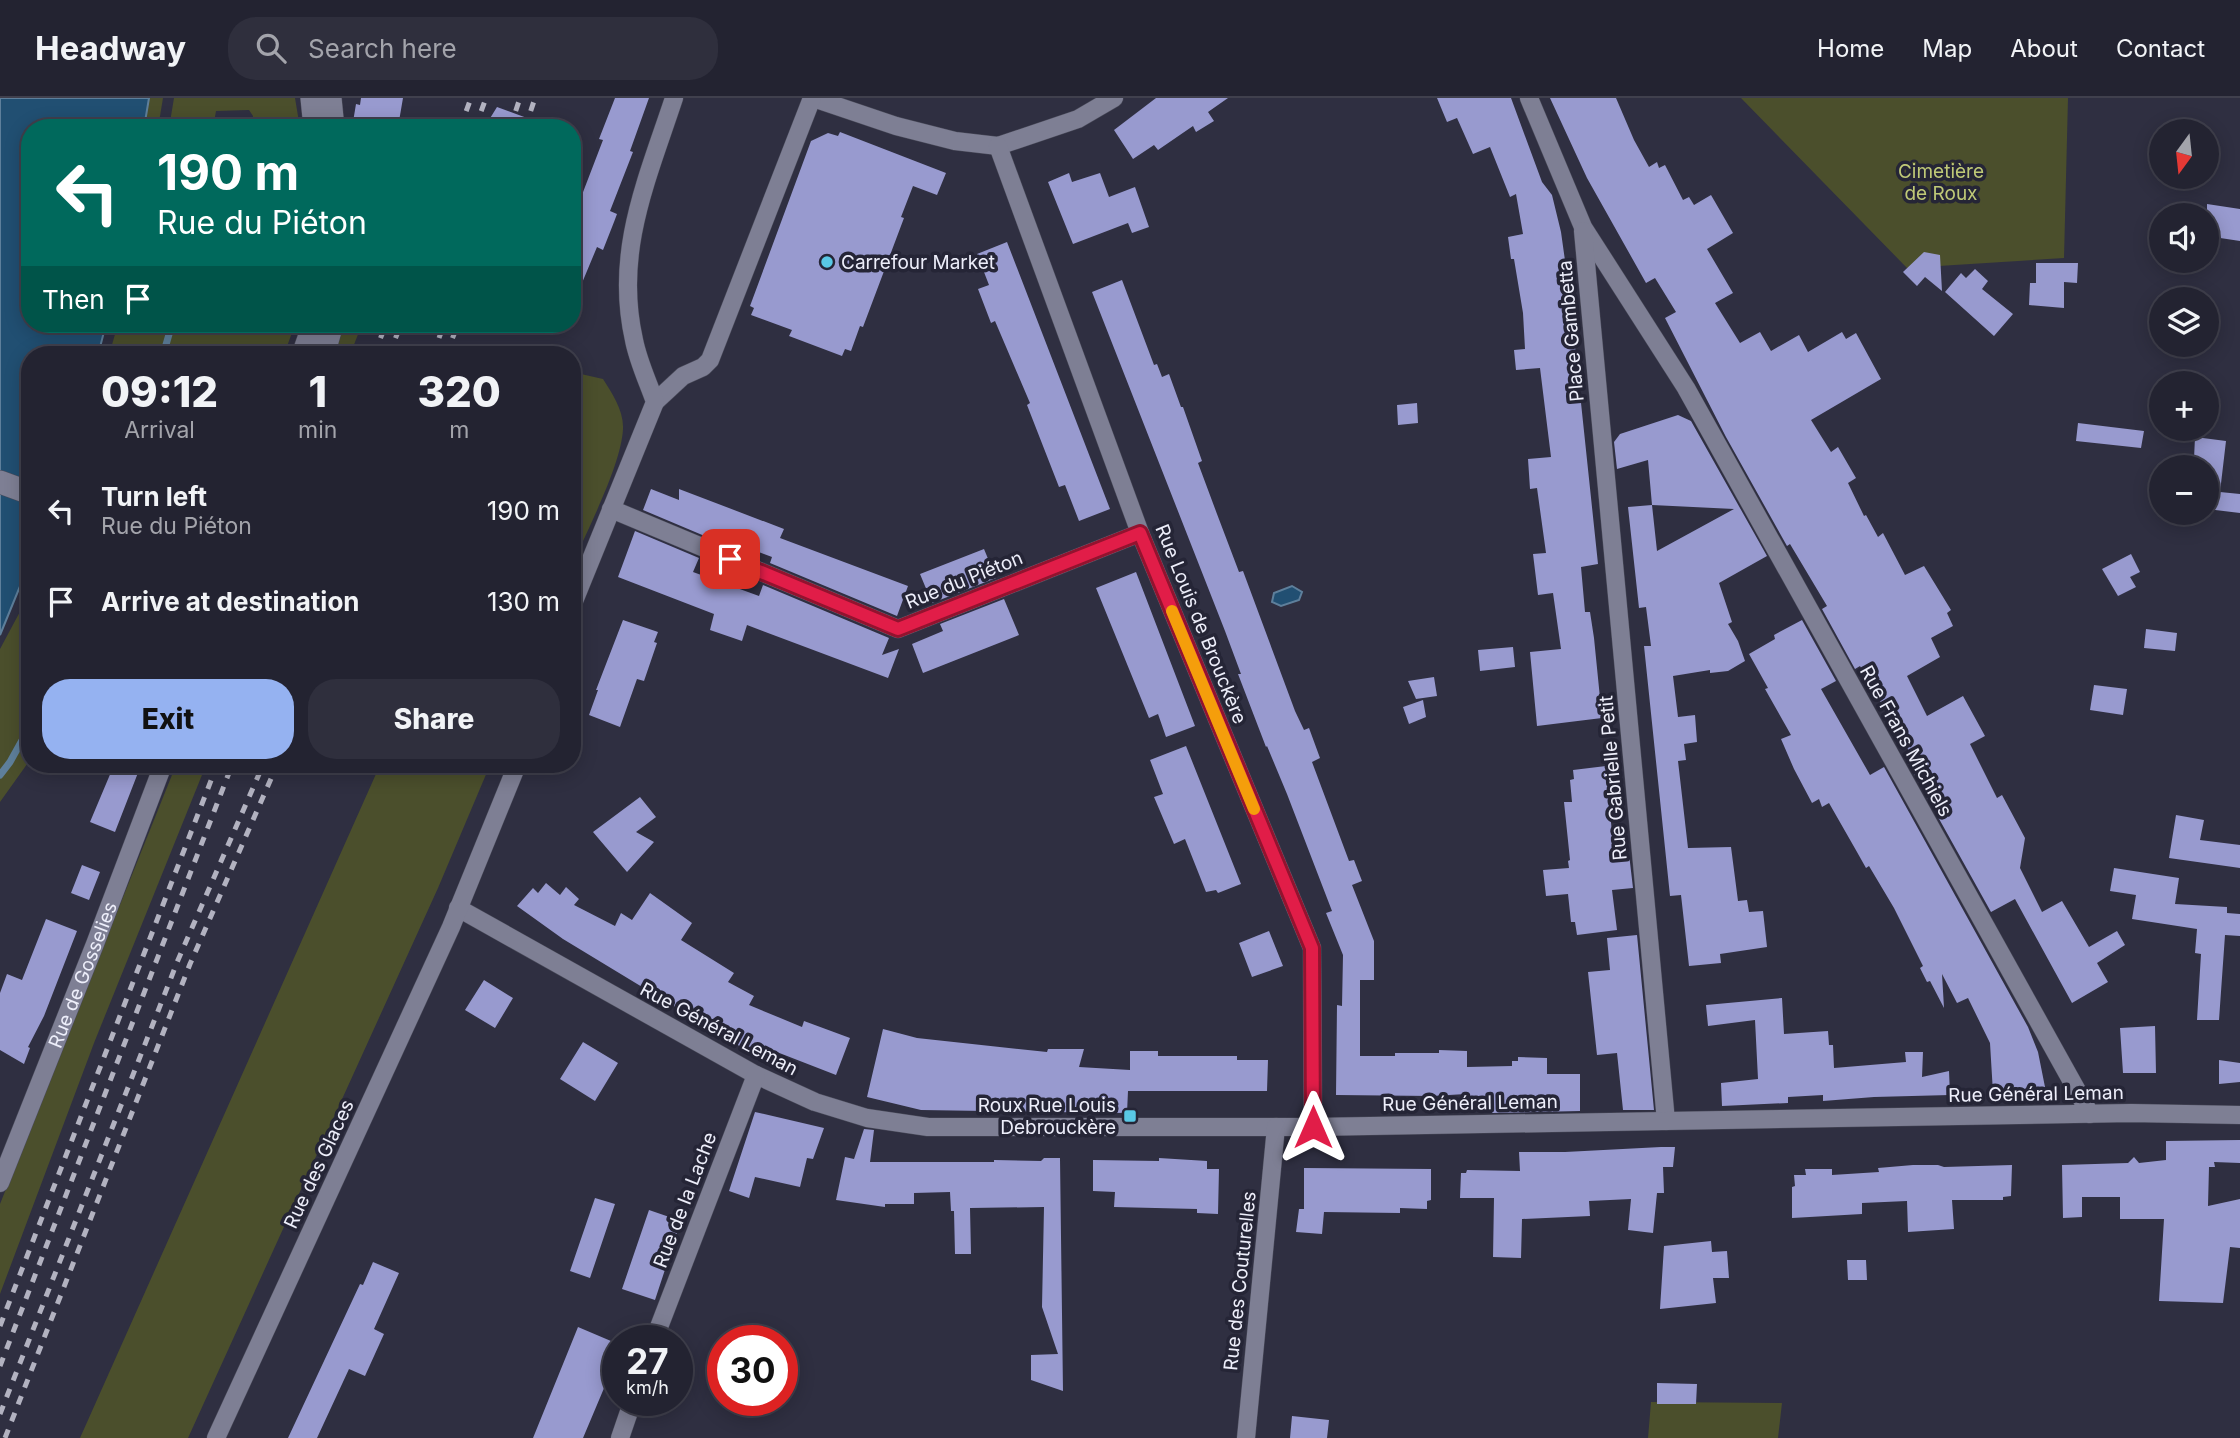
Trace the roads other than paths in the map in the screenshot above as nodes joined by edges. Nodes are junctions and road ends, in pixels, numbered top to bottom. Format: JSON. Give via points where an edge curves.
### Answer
{"nodes":[{"id":1,"x":312,"y":98,"type":"edge"},
{"id":2,"x":330,"y":98,"type":"edge"},
{"id":3,"x":674,"y":98,"type":"edge"},
{"id":4,"x":812,"y":98,"type":"edge"},
{"id":5,"x":1114,"y":98,"type":"edge"},
{"id":6,"x":1529,"y":98,"type":"edge"},
{"id":7,"x":315,"y":119,"type":"edge"},
{"id":8,"x":332,"y":119,"type":"edge"},
{"id":9,"x":998,"y":146,"type":"junction"},
{"id":10,"x":1583,"y":227,"type":"junction"},
{"id":11,"x":1686,"y":388,"type":"joint"},
{"id":12,"x":655,"y":402,"type":"junction"},
{"id":13,"x":1602,"y":431,"type":"joint"},
{"id":14,"x":0,"y":482,"type":"edge"},
{"id":15,"x":21,"y":490,"type":"edge"},
{"id":16,"x":611,"y":509,"type":"junction"},
{"id":17,"x":1140,"y":533,"type":"junction"},
{"id":18,"x":581,"y":584,"type":"edge"},
{"id":19,"x":160,"y":773,"type":"edge"},
{"id":20,"x":514,"y":773,"type":"edge"},
{"id":21,"x":458,"y":908,"type":"junction"},
{"id":22,"x":756,"y":1075,"type":"junction"},
{"id":23,"x":2090,"y":1114,"type":"junction"},
{"id":24,"x":2240,"y":1115,"type":"edge"},
{"id":25,"x":1666,"y":1121,"type":"junction"},
{"id":26,"x":1276,"y":1127,"type":"junction"},
{"id":27,"x":1313,"y":1127,"type":"junction"},
{"id":28,"x":0,"y":1183,"type":"edge"},
{"id":29,"x":660,"y":1325,"type":"edge"},
{"id":30,"x":628,"y":1416,"type":"edge"},
{"id":31,"x":216,"y":1438,"type":"edge"},
{"id":32,"x":620,"y":1438,"type":"edge"},
{"id":33,"x":1246,"y":1438,"type":"edge"}],
"edges":[{"from":1,"to":7,"type":"street"},
{"from":2,"to":8,"type":"street"},
{"from":3,"to":12,"type":"street","via":[[629,244],[628,300],[634,341]]},
{"from":4,"to":9,"type":"street","via":[[920,132]]},
{"from":4,"to":12,"type":"street","via":[[710,360],[683,376]]},
{"from":5,"to":9,"type":"street","via":[[1078,119]]},
{"from":6,"to":10,"type":"street","name":"Place Gambetta"},
{"from":9,"to":17,"type":"street","name":"Rue Louis de Brouckère"},
{"from":10,"to":11,"type":"street","name":"Place Gambetta"},
{"from":10,"to":13,"type":"street","name":"Place Gambetta"},
{"from":11,"to":23,"type":"street","name":"Rue Frans Michiels"},
{"from":12,"to":16,"type":"street"},
{"from":13,"to":25,"type":"street","name":"Rue Gabrielle Petit"},
{"from":14,"to":15,"type":"street"},
{"from":16,"to":17,"type":"street","name":"Rue du Piéton","via":[[898,629]]},
{"from":16,"to":18,"type":"street"},
{"from":17,"to":27,"type":"street","name":"Rue Louis de Brouckère","via":[[1312,948]]},
{"from":19,"to":28,"type":"street","name":"Rue de Gosselies"},
{"from":20,"to":21,"type":"street","name":"Rue des Glaces"},
{"from":21,"to":22,"type":"street","name":"Rue Général Leman"},
{"from":21,"to":31,"type":"street","name":"Rue des Glaces"},
{"from":22,"to":26,"type":"street","name":"Rue Général Leman","via":[[815,1102],[867,1118],[928,1127]]},
{"from":22,"to":29,"type":"street","name":"Rue de la Lache"},
{"from":23,"to":24,"type":"street","name":"Rue Général Leman"},
{"from":23,"to":25,"type":"street","name":"Rue Général Leman"},
{"from":25,"to":27,"type":"street","name":"Rue Général Leman"},
{"from":26,"to":27,"type":"street","name":"Rue Général Leman"},
{"from":26,"to":33,"type":"street","name":"Rue des Couturelles"},
{"from":30,"to":32,"type":"street"}]}
